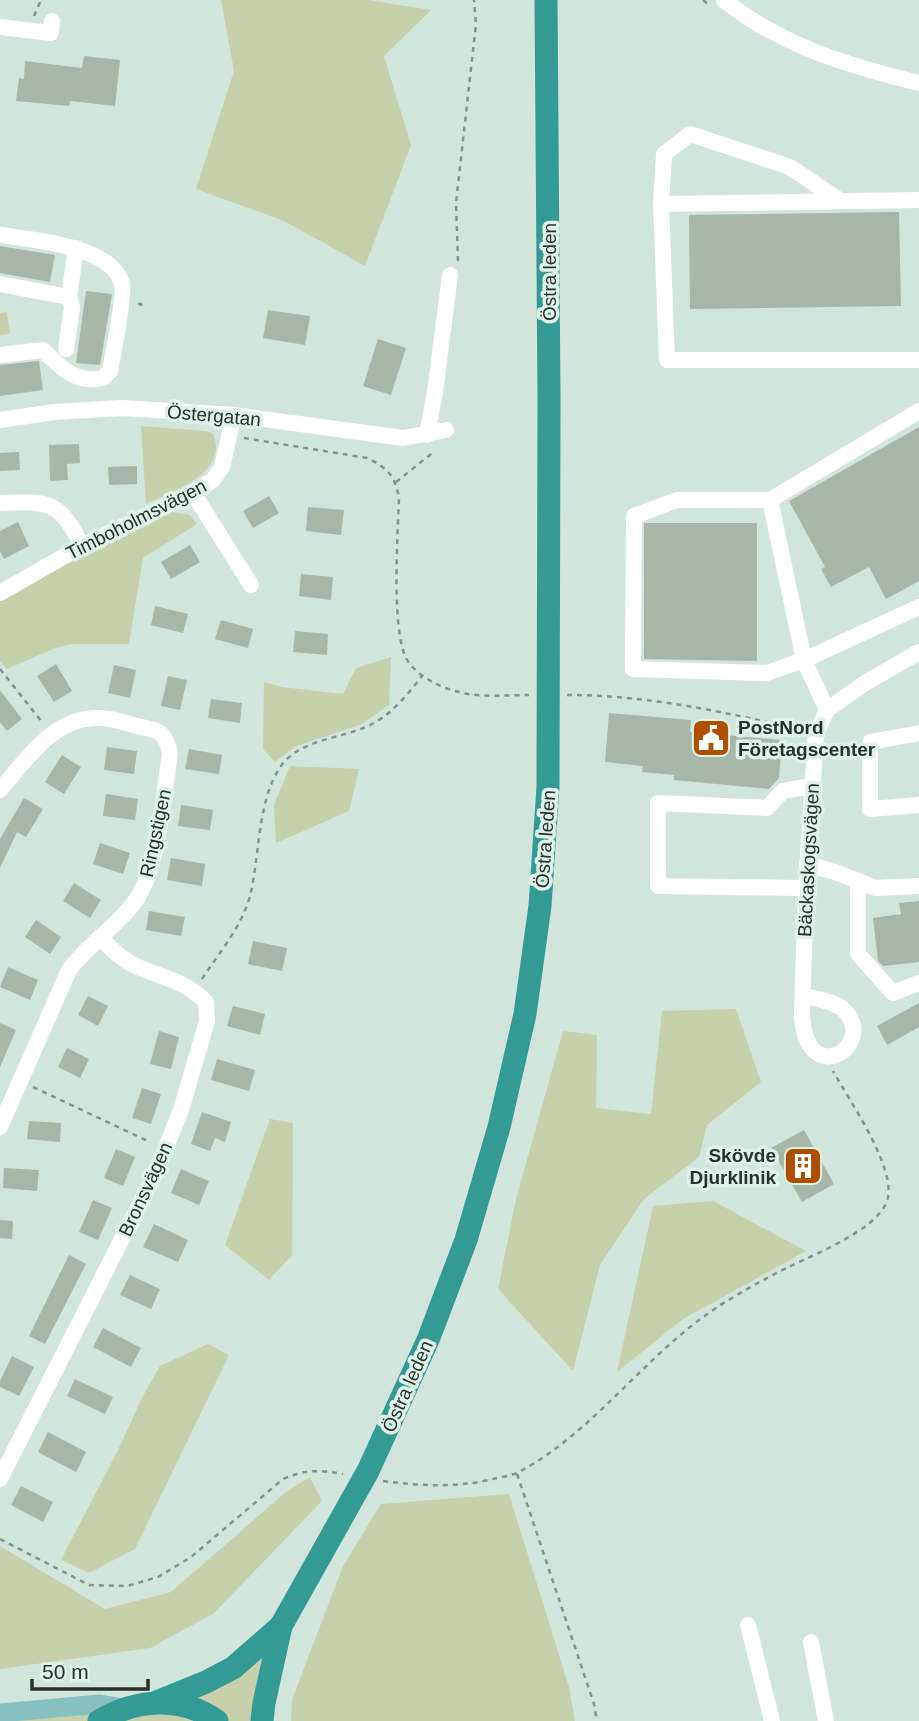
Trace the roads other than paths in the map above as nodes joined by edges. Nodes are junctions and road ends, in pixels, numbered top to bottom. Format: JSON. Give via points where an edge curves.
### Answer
{"nodes":[{"id":1,"x":546,"y":0,"type":"edge"},
{"id":2,"x":724,"y":0,"type":"edge"},
{"id":3,"x":52,"y":21,"type":"dead end"},
{"id":4,"x":0,"y":27,"type":"edge"},
{"id":5,"x":919,"y":83,"type":"edge"},
{"id":6,"x":839,"y":200,"type":"junction"},
{"id":7,"x":919,"y":200,"type":"edge"},
{"id":8,"x":661,"y":204,"type":"junction"},
{"id":9,"x":0,"y":235,"type":"edge"},
{"id":10,"x":76,"y":248,"type":"junction"},
{"id":11,"x":454,"y":269,"type":"road end"},
{"id":12,"x":0,"y":284,"type":"edge"},
{"id":13,"x":69,"y":297,"type":"junction"},
{"id":14,"x":66,"y":349,"type":"dead end"},
{"id":15,"x":0,"y":355,"type":"edge"},
{"id":16,"x":919,"y":360,"type":"edge"},
{"id":17,"x":919,"y":411,"type":"edge"},
{"id":18,"x":234,"y":415,"type":"junction"},
{"id":19,"x":0,"y":420,"type":"edge"},
{"id":20,"x":193,"y":493,"type":"junction"},
{"id":21,"x":770,"y":500,"type":"junction"},
{"id":22,"x":0,"y":503,"type":"edge"},
{"id":23,"x":82,"y":546,"type":"junction"},
{"id":24,"x":251,"y":585,"type":"dead end"},
{"id":25,"x":0,"y":593,"type":"edge"},
{"id":26,"x":919,"y":607,"type":"edge"},
{"id":27,"x":919,"y":652,"type":"edge"},
{"id":28,"x":804,"y":660,"type":"junction"},
{"id":29,"x":827,"y":710,"type":"junction"},
{"id":30,"x":919,"y":733,"type":"edge"},
{"id":31,"x":811,"y":786,"type":"junction"},
{"id":32,"x":0,"y":790,"type":"edge"},
{"id":33,"x":919,"y":805,"type":"edge"},
{"id":34,"x":807,"y":864,"type":"junction"},
{"id":35,"x":858,"y":881,"type":"junction"},
{"id":36,"x":919,"y":886,"type":"edge"},
{"id":37,"x":806,"y":888,"type":"junction"},
{"id":38,"x":100,"y":937,"type":"junction"},
{"id":39,"x":919,"y":983,"type":"edge"},
{"id":40,"x":803,"y":995,"type":"junction"},
{"id":41,"x":0,"y":1127,"type":"edge"},
{"id":42,"x":0,"y":1479,"type":"edge"},
{"id":43,"x":748,"y":1625,"type":"dead end"},
{"id":44,"x":281,"y":1626,"type":"junction"},
{"id":45,"x":811,"y":1642,"type":"dead end"},
{"id":46,"x":157,"y":1702,"type":"junction"},
{"id":47,"x":123,"y":1708,"type":"junction"},
{"id":48,"x":0,"y":1713,"type":"edge"},
{"id":49,"x":99,"y":1721,"type":"edge"},
{"id":50,"x":217,"y":1721,"type":"edge"},
{"id":51,"x":262,"y":1721,"type":"edge"},
{"id":52,"x":772,"y":1721,"type":"edge"},
{"id":53,"x":826,"y":1721,"type":"edge"}],
"edges":[{"from":1,"to":44,"type":"highway","name":"Östra leden","via":[[548,787],[540,906],[525,1014],[466,1240],[428,1340],[368,1471]]},
{"from":2,"to":5,"type":"street","via":[[812,52]]},
{"from":3,"to":4,"type":"street","via":[[51,33]]},
{"from":6,"to":7,"type":"street"},
{"from":6,"to":8,"type":"street"},
{"from":6,"to":8,"type":"street","via":[[790,167],[690,134],[664,154]]},
{"from":8,"to":16,"type":"street","via":[[667,360]]},
{"from":9,"to":10,"type":"street"},
{"from":10,"to":13,"type":"street"},
{"from":10,"to":15,"type":"street","via":[[107,264],[121,281],[107,375],[97,380],[78,378],[43,350]]},
{"from":11,"to":18,"type":"street","name":"Östergatan","via":[[435,392],[438,432],[403,438]]},
{"from":12,"to":13,"type":"street"},
{"from":13,"to":14,"type":"street","via":[[72,307]]},
{"from":17,"to":21,"type":"street"},
{"from":18,"to":19,"type":"street","name":"Östergatan","via":[[122,408]]},
{"from":18,"to":20,"type":"street","name":"Timboholmsvägen","via":[[222,467],[213,480]]},
{"from":20,"to":23,"type":"street","name":"Timboholmsvägen"},
{"from":20,"to":24,"type":"street"},
{"from":21,"to":28,"type":"street"},
{"from":21,"to":28,"type":"street","via":[[677,500],[634,516],[633,669],[767,673]]},
{"from":22,"to":23,"type":"street","via":[[50,504],[63,512]]},
{"from":23,"to":25,"type":"street","name":"Timboholmsvägen"},
{"from":26,"to":28,"type":"street"},
{"from":27,"to":29,"type":"street","name":"Bäckaskogsvägen"},
{"from":28,"to":29,"type":"street"},
{"from":29,"to":31,"type":"street","name":"Bäckaskogsvägen","via":[[816,733]]},
{"from":30,"to":33,"type":"street","via":[[870,742],[870,809]]},
{"from":31,"to":34,"type":"street","name":"Bäckaskogsvägen"},
{"from":31,"to":37,"type":"street","via":[[783,790],[767,808],[658,803],[658,886]]},
{"from":32,"to":38,"type":"street","name":"Ringstigen","via":[[51,733],[81,718],[103,717],[158,731],[167,739],[170,754],[145,884]]},
{"from":34,"to":35,"type":"street"},
{"from":34,"to":37,"type":"street","name":"Bäckaskogsvägen"},
{"from":35,"to":36,"type":"street","via":[[876,888]]},
{"from":35,"to":39,"type":"street","via":[[858,954],[893,993]]},
{"from":37,"to":40,"type":"street","name":"Bäckaskogsvägen"},
{"from":38,"to":41,"type":"street","name":"Ringstigen","via":[[69,970]]},
{"from":38,"to":42,"type":"street","name":"Bronsvägen","via":[[136,967],[194,990],[206,1002],[206,1021],[181,1110],[156,1172]]},
{"from":40,"to":40,"type":"street","name":"Bäckaskogsvägen","via":[[802,1025],[809,1047],[825,1056],[845,1051],[853,1027],[844,1010]]},
{"from":43,"to":52,"type":"street"},
{"from":44,"to":46,"type":"highway","name":"Östra leden","via":[[233,1668]]},
{"from":44,"to":51,"type":"highway","name":"Östra leden"},
{"from":45,"to":53,"type":"street"},
{"from":46,"to":47,"type":"highway"},
{"from":46,"to":50,"type":"highway","via":[[183,1705]]},
{"from":47,"to":48,"type":"main road","via":[[100,1704]]},
{"from":47,"to":49,"type":"highway"}]}
